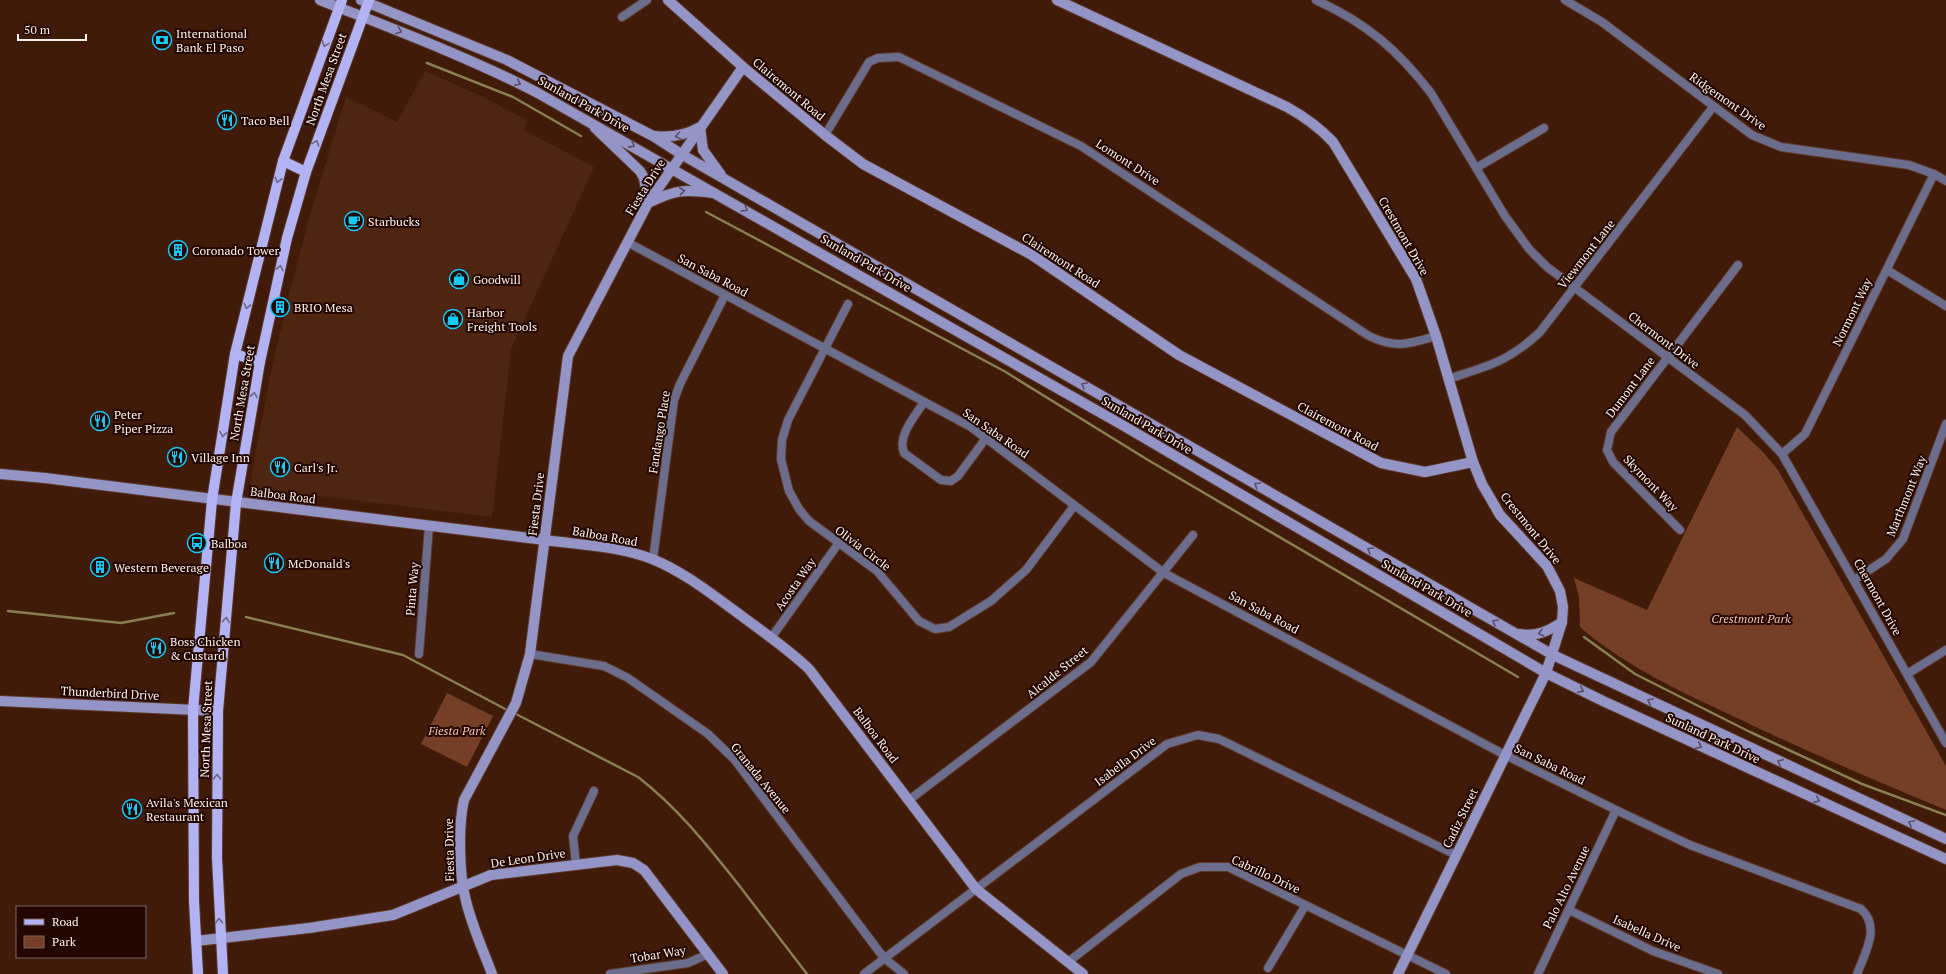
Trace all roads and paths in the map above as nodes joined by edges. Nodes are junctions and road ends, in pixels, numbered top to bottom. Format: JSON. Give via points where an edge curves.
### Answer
{"nodes":[{"id":1,"x":320,"y":0,"type":"edge"},
{"id":2,"x":647,"y":0,"type":"edge"},
{"id":3,"x":668,"y":0,"type":"edge"},
{"id":4,"x":1057,"y":0,"type":"edge"},
{"id":5,"x":1316,"y":0,"type":"edge"},
{"id":6,"x":1565,"y":0,"type":"edge"},
{"id":7,"x":366,"y":1,"type":"edge"},
{"id":8,"x":340,"y":4,"type":"edge"},
{"id":9,"x":363,"y":17,"type":"junction"},
{"id":10,"x":622,"y":17,"type":"dead end"},
{"id":11,"x":507,"y":60,"type":"junction"},
{"id":12,"x":743,"y":67,"type":"junction"},
{"id":13,"x":500,"y":74,"type":"junction"},
{"id":14,"x":1713,"y":107,"type":"junction"},
{"id":15,"x":586,"y":120,"type":"junction"},
{"id":16,"x":700,"y":127,"type":"junction"},
{"id":17,"x":1544,"y":128,"type":"dead end"},
{"id":18,"x":825,"y":135,"type":"junction"},
{"id":19,"x":653,"y":136,"type":"junction"},
{"id":20,"x":681,"y":154,"type":"junction"},
{"id":21,"x":282,"y":161,"type":"junction"},
{"id":22,"x":672,"y":167,"type":"junction"},
{"id":23,"x":1476,"y":168,"type":"junction"},
{"id":24,"x":306,"y":172,"type":"junction"},
{"id":25,"x":1934,"y":174,"type":"junction"},
{"id":26,"x":724,"y":179,"type":"junction"},
{"id":27,"x":1946,"y":181,"type":"edge"},
{"id":28,"x":719,"y":194,"type":"junction"},
{"id":29,"x":648,"y":203,"type":"junction"},
{"id":30,"x":627,"y":242,"type":"junction"},
{"id":31,"x":1738,"y":265,"type":"dead end"},
{"id":32,"x":1887,"y":270,"type":"junction"},
{"id":33,"x":1575,"y":288,"type":"junction"},
{"id":34,"x":725,"y":295,"type":"junction"},
{"id":35,"x":848,"y":304,"type":"dead end"},
{"id":36,"x":1946,"y":306,"type":"edge"},
{"id":37,"x":1436,"y":336,"type":"junction"},
{"id":38,"x":824,"y":348,"type":"junction"},
{"id":39,"x":235,"y":354,"type":"junction"},
{"id":40,"x":1668,"y":358,"type":"junction"},
{"id":41,"x":260,"y":362,"type":"junction"},
{"id":42,"x":1448,"y":379,"type":"junction"},
{"id":43,"x":924,"y":402,"type":"junction"},
{"id":44,"x":1946,"y":424,"type":"edge"},
{"id":45,"x":986,"y":438,"type":"junction"},
{"id":46,"x":1608,"y":450,"type":"joint"},
{"id":47,"x":1782,"y":454,"type":"junction"},
{"id":48,"x":1473,"y":462,"type":"junction"},
{"id":49,"x":0,"y":474,"type":"edge"},
{"id":50,"x":212,"y":500,"type":"junction"},
{"id":51,"x":236,"y":503,"type":"junction"},
{"id":52,"x":1074,"y":506,"type":"junction"},
{"id":53,"x":429,"y":526,"type":"junction"},
{"id":54,"x":1680,"y":530,"type":"dead end"},
{"id":55,"x":1193,"y":535,"type":"dead end"},
{"id":56,"x":545,"y":540,"type":"junction"},
{"id":57,"x":838,"y":544,"type":"junction"},
{"id":58,"x":653,"y":559,"type":"junction"},
{"id":59,"x":1164,"y":573,"type":"junction"},
{"id":60,"x":1854,"y":580,"type":"junction"},
{"id":61,"x":1562,"y":622,"type":"junction"},
{"id":62,"x":1516,"y":634,"type":"junction"},
{"id":63,"x":771,"y":638,"type":"junction"},
{"id":64,"x":1946,"y":650,"type":"edge"},
{"id":65,"x":418,"y":654,"type":"dead end"},
{"id":66,"x":530,"y":654,"type":"junction"},
{"id":67,"x":1553,"y":655,"type":"junction"},
{"id":68,"x":1546,"y":673,"type":"junction"},
{"id":69,"x":1907,"y":674,"type":"junction"},
{"id":70,"x":0,"y":701,"type":"edge"},
{"id":71,"x":193,"y":710,"type":"junction"},
{"id":72,"x":218,"y":711,"type":"junction"},
{"id":73,"x":1946,"y":743,"type":"edge"},
{"id":74,"x":1505,"y":755,"type":"junction"},
{"id":75,"x":594,"y":791,"type":"dead end"},
{"id":76,"x":909,"y":800,"type":"junction"},
{"id":77,"x":1616,"y":810,"type":"junction"},
{"id":78,"x":1946,"y":839,"type":"edge"},
{"id":79,"x":1456,"y":855,"type":"junction"},
{"id":80,"x":1946,"y":859,"type":"edge"},
{"id":81,"x":576,"y":865,"type":"junction"},
{"id":82,"x":463,"y":886,"type":"junction"},
{"id":83,"x":976,"y":889,"type":"junction"},
{"id":84,"x":1306,"y":906,"type":"junction"},
{"id":85,"x":1569,"y":910,"type":"junction"},
{"id":86,"x":220,"y":938,"type":"junction"},
{"id":87,"x":196,"y":941,"type":"junction"},
{"id":88,"x":708,"y":954,"type":"junction"},
{"id":89,"x":1408,"y":955,"type":"junction"},
{"id":90,"x":884,"y":958,"type":"junction"},
{"id":91,"x":1068,"y":962,"type":"junction"},
{"id":92,"x":1268,"y":968,"type":"dead end"},
{"id":93,"x":198,"y":974,"type":"edge"},
{"id":94,"x":223,"y":974,"type":"edge"},
{"id":95,"x":492,"y":974,"type":"edge"},
{"id":96,"x":610,"y":974,"type":"edge"},
{"id":97,"x":723,"y":974,"type":"edge"},
{"id":98,"x":864,"y":974,"type":"edge"},
{"id":99,"x":904,"y":974,"type":"edge"},
{"id":100,"x":1083,"y":974,"type":"edge"},
{"id":101,"x":1398,"y":974,"type":"edge"},
{"id":102,"x":1446,"y":974,"type":"edge"},
{"id":103,"x":1538,"y":974,"type":"edge"},
{"id":104,"x":1718,"y":974,"type":"edge"},
{"id":105,"x":1858,"y":974,"type":"edge"}],
"edges":[{"from":1,"to":8,"type":"street","name":"Sunland Park Drive"},
{"from":2,"to":10,"type":"street"},
{"from":3,"to":12,"type":"street","name":"Clairemont Road"},
{"from":4,"to":37,"type":"street","name":"Crestmont Drive","via":[[1287,107],[1318,126],[1345,160],[1416,279]]},
{"from":5,"to":23,"type":"street","name":"Chermont Drive","via":[[1359,23],[1400,56],[1431,93]]},
{"from":6,"to":14,"type":"street","name":"Ridgemont Drive","via":[[1602,22]]},
{"from":7,"to":9,"type":"main road","name":"North Mesa Street"},
{"from":7,"to":11,"type":"street","name":"Sunland Park Drive"},
{"from":8,"to":9,"type":"street","name":"Sunland Park Drive"},
{"from":8,"to":21,"type":"main road","name":"North Mesa Street","one_way":true},
{"from":9,"to":13,"type":"street","name":"Sunland Park Drive","one_way":true,"via":[[424,40]]},
{"from":24,"to":9,"type":"main road","name":"North Mesa Street","one_way":true},
{"from":11,"to":13,"type":"street"},
{"from":11,"to":19,"type":"street","name":"Sunland Park Drive"},
{"from":12,"to":16,"type":"street","name":"Fiesta Drive"},
{"from":12,"to":18,"type":"street","name":"Clairemont Road"},
{"from":13,"to":15,"type":"street","name":"Sunland Park Drive","one_way":true},
{"from":14,"to":25,"type":"street","name":"Ridgemont Drive","via":[[1752,135],[1781,147],[1909,165]]},
{"from":14,"to":33,"type":"street","name":"Viewmont Lane"},
{"from":15,"to":22,"type":"street","name":"Sunland Park Drive","one_way":true},
{"from":15,"to":29,"type":"street","via":[[640,171],[644,178]]},
{"from":16,"to":19,"type":"street","one_way":true,"via":[[679,136]]},
{"from":16,"to":20,"type":"street","name":"Fiesta Drive"},
{"from":16,"to":26,"type":"street","via":[[703,150]]},
{"from":17,"to":23,"type":"street"},
{"from":18,"to":37,"type":"street","name":"Lomont Drive","via":[[869,62],[878,58],[899,57],[1081,146],[1369,336],[1394,345]]},
{"from":18,"to":48,"type":"street","name":"Clairemont Road","via":[[863,164],[1032,255],[1179,355],[1381,463],[1425,472]]},
{"from":19,"to":20,"type":"street","name":"Sunland Park Drive"},
{"from":20,"to":22,"type":"street","name":"Fiesta Drive"},
{"from":20,"to":26,"type":"street","name":"Sunland Park Drive"},
{"from":21,"to":24,"type":"main road"},
{"from":21,"to":39,"type":"main road","name":"North Mesa Street","one_way":true},
{"from":22,"to":28,"type":"street","name":"Sunland Park Drive"},
{"from":22,"to":29,"type":"street","name":"Fiesta Drive"},
{"from":23,"to":33,"type":"street","name":"Chermont Drive","via":[[1520,238],[1547,267]]},
{"from":41,"to":24,"type":"main road","name":"North Mesa Street","one_way":true,"via":[[287,238]]},
{"from":25,"to":27,"type":"street","name":"Ridgemont Drive"},
{"from":25,"to":32,"type":"street","name":"Normont Way"},
{"from":62,"to":26,"type":"street","name":"Sunland Park Drive","one_way":true},
{"from":29,"to":28,"type":"street","one_way":true,"via":[[677,191]]},
{"from":28,"to":68,"type":"street","name":"Sunland Park Drive","one_way":true,"via":[[1124,426]]},
{"from":29,"to":30,"type":"street","name":"Fiesta Drive"},
{"from":30,"to":34,"type":"street","name":"San Saba Road"},
{"from":30,"to":56,"type":"street","name":"Fiesta Drive","via":[[568,356]]},
{"from":31,"to":40,"type":"street","name":"Dumont Lane"},
{"from":32,"to":36,"type":"street"},
{"from":32,"to":47,"type":"street","name":"Normont Way","via":[[1805,434]]},
{"from":33,"to":40,"type":"street","name":"Chermont Drive"},
{"from":33,"to":42,"type":"street","name":"Viewmont Lane","via":[[1540,332],[1524,347],[1499,362]]},
{"from":34,"to":38,"type":"street","name":"San Saba Road"},
{"from":34,"to":58,"type":"street","name":"Fandango Place","via":[[674,400]]},
{"from":35,"to":38,"type":"street","name":"Olivia Circle"},
{"from":37,"to":42,"type":"street","name":"Crestmont Drive"},
{"from":38,"to":43,"type":"street","name":"San Saba Road"},
{"from":38,"to":57,"type":"street","name":"Olivia Circle","via":[[788,420],[782,440],[781,459],[789,491],[799,509],[809,521]]},
{"from":39,"to":41,"type":"main road"},
{"from":39,"to":50,"type":"main road","name":"North Mesa Street","one_way":true},
{"from":40,"to":46,"type":"street","name":"Dumont Lane","via":[[1611,432]]},
{"from":40,"to":47,"type":"street","name":"Chermont Drive","via":[[1745,415]]},
{"from":51,"to":41,"type":"main road","name":"North Mesa Street","one_way":true},
{"from":42,"to":48,"type":"street","name":"Crestmont Drive"},
{"from":43,"to":45,"type":"street","name":"San Saba Road"},
{"from":43,"to":45,"type":"street","via":[[902,438],[901,445],[904,452],[941,480],[951,482],[958,476]]},
{"from":44,"to":60,"type":"street","name":"Marthmont Way","via":[[1903,540],[1886,559]]},
{"from":45,"to":52,"type":"street","name":"San Saba Road"},
{"from":46,"to":54,"type":"street","name":"Skymont Way","via":[[1613,462]]},
{"from":47,"to":60,"type":"street","name":"Chermont Drive"},
{"from":48,"to":61,"type":"street","name":"Crestmont Drive","via":[[1500,515],[1547,566],[1555,580],[1562,599]]},
{"from":49,"to":50,"type":"street","name":"Balboa Road"},
{"from":50,"to":51,"type":"street","name":"Balboa Road"},
{"from":50,"to":71,"type":"main road","name":"North Mesa Street"},
{"from":51,"to":53,"type":"street","name":"Balboa Road"},
{"from":72,"to":51,"type":"main road","name":"North Mesa Street","one_way":true},
{"from":52,"to":57,"type":"street","name":"Olivia Circle","via":[[1026,570],[991,601],[949,627],[935,629],[919,621],[877,571]]},
{"from":52,"to":59,"type":"street","name":"San Saba Road"},
{"from":53,"to":56,"type":"street","name":"Balboa Road"},
{"from":53,"to":65,"type":"street","name":"Pinta Way"},
{"from":55,"to":59,"type":"street","name":"Alcalde Street"},
{"from":56,"to":58,"type":"street","name":"Balboa Road","via":[[625,551]]},
{"from":56,"to":66,"type":"street","name":"Fiesta Drive"},
{"from":57,"to":63,"type":"street","name":"Acosta Way"},
{"from":58,"to":63,"type":"street","name":"Balboa Road","via":[[702,588]]},
{"from":59,"to":74,"type":"street","name":"San Saba Road"},
{"from":59,"to":76,"type":"street","name":"Alcalde Street","via":[[1091,662]]},
{"from":60,"to":69,"type":"street","name":"Chermont Drive"},
{"from":61,"to":62,"type":"street","one_way":true,"via":[[1539,634]]},
{"from":61,"to":67,"type":"street","name":"Crestmont Drive"},
{"from":62,"to":67,"type":"street","name":"Sunland Park Drive"},
{"from":63,"to":76,"type":"street","name":"Balboa Road","via":[[809,669]]},
{"from":64,"to":69,"type":"street"},
{"from":66,"to":82,"type":"street","name":"Fiesta Drive","via":[[523,683],[513,706],[464,800],[460,816]]},
{"from":66,"to":90,"type":"street","name":"Granada Avenue","via":[[604,666],[628,678],[708,734],[734,759]]},
{"from":67,"to":68,"type":"street","name":"Crestmont Drive"},
{"from":78,"to":67,"type":"street","name":"Sunland Park Drive","one_way":true},
{"from":68,"to":74,"type":"street","name":"Cadiz Street"},
{"from":68,"to":80,"type":"street","name":"Sunland Park Drive","one_way":true},
{"from":69,"to":73,"type":"street","name":"Chermont Drive"},
{"from":70,"to":71,"type":"street","name":"Thunderbird Drive"},
{"from":71,"to":72,"type":"street","name":"Thunderbird Drive"},
{"from":71,"to":87,"type":"main road","name":"North Mesa Street"},
{"from":86,"to":72,"type":"main road","name":"North Mesa Street","one_way":true,"via":[[217,860]]},
{"from":74,"to":77,"type":"street","name":"San Saba Road"},
{"from":74,"to":79,"type":"street","name":"Cadiz Street"},
{"from":75,"to":81,"type":"street","via":[[573,836]]},
{"from":76,"to":83,"type":"street","name":"Balboa Road"},
{"from":77,"to":85,"type":"street","name":"Palo Alto Avenue"},
{"from":77,"to":105,"type":"street","name":"San Saba Road","via":[[1690,845],[1861,909],[1871,924],[1871,936]]},
{"from":79,"to":83,"type":"street","name":"Isabella Drive","via":[[1219,739],[1198,734],[1167,744]]},
{"from":79,"to":89,"type":"street","name":"Cadiz Street"},
{"from":81,"to":82,"type":"street","name":"De Leon Drive","via":[[491,875]]},
{"from":81,"to":88,"type":"street","name":"De Leon Drive","via":[[617,860],[633,863],[644,870]]},
{"from":82,"to":86,"type":"street","name":"De Leon Drive","via":[[393,915]]},
{"from":82,"to":95,"type":"street","name":"Fiesta Drive","via":[[466,902]]},
{"from":83,"to":90,"type":"street","name":"Isabella Drive"},
{"from":83,"to":91,"type":"street","name":"Balboa Road"},
{"from":84,"to":89,"type":"street","name":"Cabrillo Drive"},
{"from":84,"to":91,"type":"street","name":"Cabrillo Drive","via":[[1228,867],[1200,867],[1181,874]]},
{"from":84,"to":92,"type":"street"},
{"from":85,"to":103,"type":"street","name":"Palo Alto Avenue"},
{"from":85,"to":104,"type":"street","name":"Isabella Drive","via":[[1653,951]]},
{"from":86,"to":87,"type":"street","name":"De Leon Drive"},
{"from":86,"to":94,"type":"main road","name":"North Mesa Street"},
{"from":87,"to":93,"type":"main road","name":"North Mesa Street"},
{"from":88,"to":96,"type":"street","name":"Tobar Way","via":[[688,963]]},
{"from":88,"to":97,"type":"street","name":"De Leon Drive"},
{"from":89,"to":101,"type":"street","name":"Cadiz Street"},
{"from":89,"to":102,"type":"street","name":"Cabrillo Drive"},
{"from":90,"to":98,"type":"street","name":"Isabella Drive"},
{"from":90,"to":99,"type":"street","name":"Granada Avenue"},
{"from":91,"to":100,"type":"street","name":"Balboa Road"}]}
